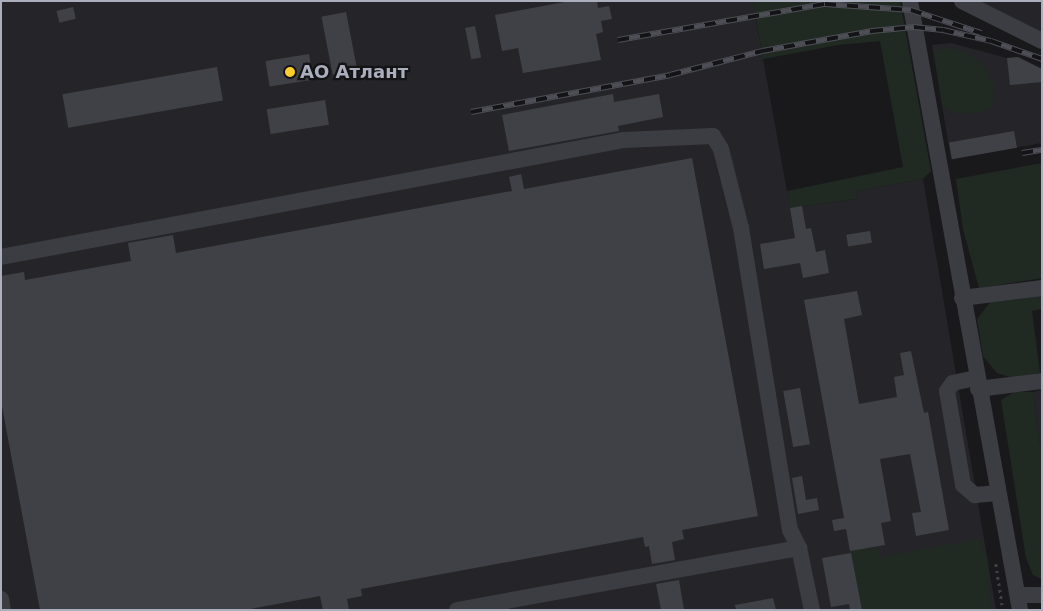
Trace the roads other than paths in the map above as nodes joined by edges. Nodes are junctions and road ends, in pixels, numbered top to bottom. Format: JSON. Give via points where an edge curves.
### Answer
{"nodes":[{"id":1,"x":910,"y":1,"type":"edge"},
{"id":2,"x":962,"y":1,"type":"edge"},
{"id":3,"x":1042,"y":41,"type":"edge"},
{"id":4,"x":1,"y":257,"type":"edge"},
{"id":5,"x":1042,"y":288,"type":"edge"},
{"id":6,"x":962,"y":298,"type":"junction"},
{"id":7,"x":1042,"y":381,"type":"edge"},
{"id":8,"x":977,"y":383,"type":"junction"},
{"id":9,"x":998,"y":493,"type":"junction"},
{"id":10,"x":799,"y":548,"type":"junction"},
{"id":11,"x":1042,"y":595,"type":"edge"},
{"id":12,"x":1,"y":599,"type":"edge"},
{"id":13,"x":1019,"y":604,"type":"edge"},
{"id":14,"x":3,"y":610,"type":"edge"},
{"id":15,"x":457,"y":610,"type":"edge"},
{"id":16,"x":812,"y":610,"type":"edge"}],
"edges":[{"from":1,"to":6,"type":"street"},
{"from":2,"to":3,"type":"street"},
{"from":4,"to":10,"type":"street","via":[[624,140],[713,136],[721,149],[741,228],[790,530]]},
{"from":5,"to":6,"type":"street"},
{"from":6,"to":8,"type":"street"},
{"from":7,"to":8,"type":"street"},
{"from":8,"to":9,"type":"street"},
{"from":8,"to":9,"type":"street","via":[[953,382],[947,391],[962,485],[975,495]]},
{"from":9,"to":13,"type":"street"},
{"from":10,"to":15,"type":"street"},
{"from":10,"to":16,"type":"street"},
{"from":11,"to":13,"type":"street","via":[[1026,594]]},
{"from":12,"to":14,"type":"street"}]}
